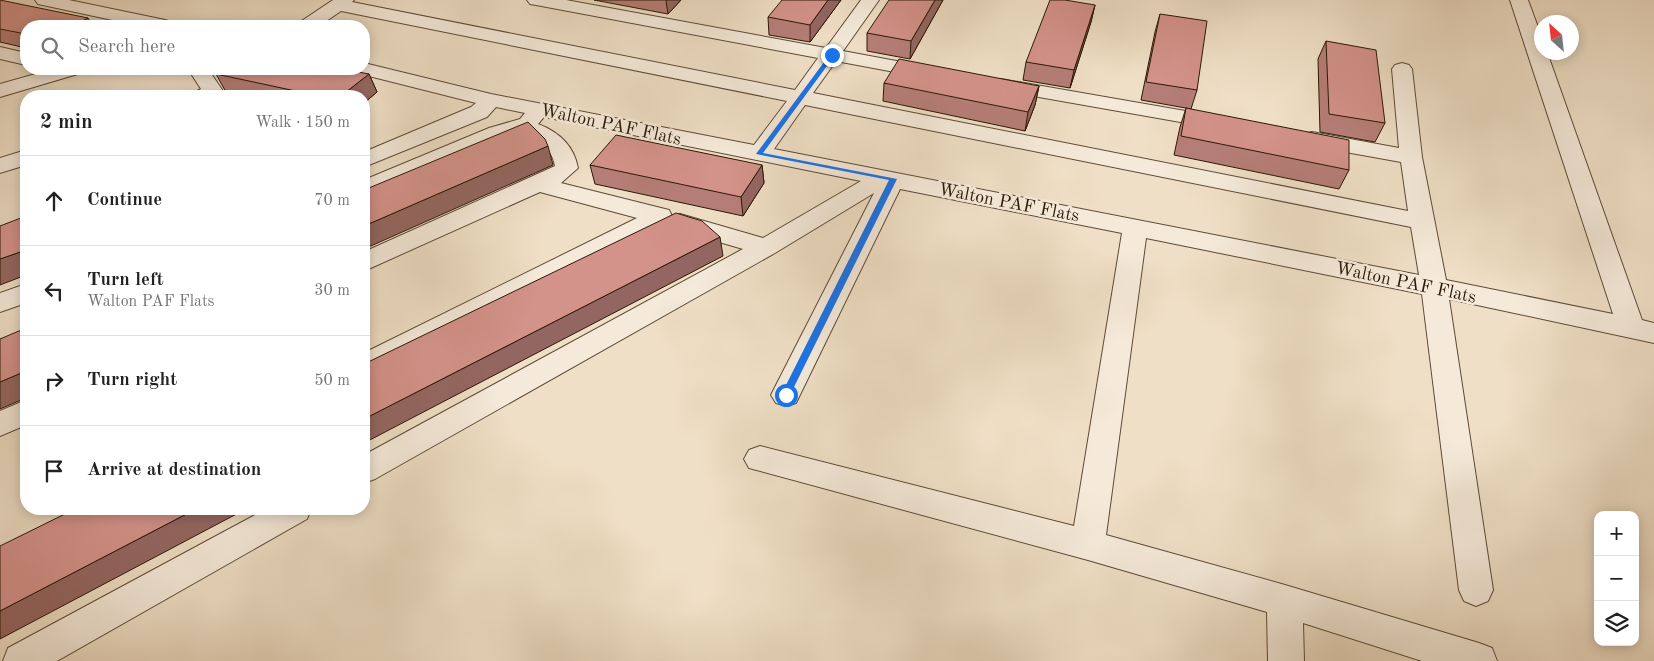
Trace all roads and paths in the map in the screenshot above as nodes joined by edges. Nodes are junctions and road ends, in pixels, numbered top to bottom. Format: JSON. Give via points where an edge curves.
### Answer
{"nodes":[{"id":1,"x":44,"y":0,"type":"edge"},
{"id":2,"x":119,"y":0,"type":"edge"},
{"id":3,"x":536,"y":0,"type":"edge"},
{"id":4,"x":870,"y":0,"type":"edge"},
{"id":5,"x":1518,"y":0,"type":"edge"},
{"id":6,"x":341,"y":2,"type":"edge"},
{"id":7,"x":98,"y":11,"type":"junction"},
{"id":8,"x":138,"y":20,"type":"edge"},
{"id":9,"x":316,"y":20,"type":"edge"},
{"id":10,"x":0,"y":53,"type":"edge"},
{"id":11,"x":832,"y":55,"type":"junction"},
{"id":12,"x":20,"y":58,"type":"edge"},
{"id":13,"x":1402,"y":69,"type":"dead end"},
{"id":14,"x":370,"y":70,"type":"edge"},
{"id":15,"x":52,"y":75,"type":"edge"},
{"id":16,"x":202,"y":75,"type":"edge"},
{"id":17,"x":950,"y":76,"type":"edge"},
{"id":18,"x":979,"y":81,"type":"edge"},
{"id":19,"x":212,"y":90,"type":"edge"},
{"id":20,"x":0,"y":92,"type":"edge"},
{"id":21,"x":800,"y":99,"type":"junction"},
{"id":22,"x":491,"y":100,"type":"junction"},
{"id":23,"x":541,"y":109,"type":"junction"},
{"id":24,"x":1234,"y":126,"type":"edge"},
{"id":25,"x":524,"y":127,"type":"junction"},
{"id":26,"x":1293,"y":136,"type":"edge"},
{"id":27,"x":759,"y":154,"type":"junction"},
{"id":28,"x":370,"y":157,"type":"edge"},
{"id":29,"x":1411,"y":157,"type":"junction"},
{"id":30,"x":20,"y":159,"type":"edge"},
{"id":31,"x":0,"y":166,"type":"edge"},
{"id":32,"x":889,"y":178,"type":"junction"},
{"id":33,"x":538,"y":184,"type":"junction"},
{"id":34,"x":370,"y":186,"type":"edge"},
{"id":35,"x":660,"y":216,"type":"junction"},
{"id":36,"x":1421,"y":221,"type":"junction"},
{"id":37,"x":1135,"y":227,"type":"junction"},
{"id":38,"x":766,"y":247,"type":"junction"},
{"id":39,"x":370,"y":259,"type":"edge"},
{"id":40,"x":1434,"y":287,"type":"junction"},
{"id":41,"x":20,"y":295,"type":"edge"},
{"id":42,"x":0,"y":303,"type":"edge"},
{"id":43,"x":1643,"y":331,"type":"edge"},
{"id":44,"x":370,"y":363,"type":"edge"},
{"id":45,"x":786,"y":395,"type":"dead end"},
{"id":46,"x":20,"y":415,"type":"edge"},
{"id":47,"x":0,"y":424,"type":"edge"},
{"id":48,"x":760,"y":459,"type":"dead end"},
{"id":49,"x":370,"y":467,"type":"edge"},
{"id":50,"x":284,"y":515,"type":"edge"},
{"id":51,"x":1089,"y":532,"type":"junction"},
{"id":52,"x":1476,"y":590,"type":"dead end"},
{"id":53,"x":1285,"y":601,"type":"junction"},
{"id":54,"x":21,"y":661,"type":"edge"},
{"id":55,"x":1286,"y":661,"type":"edge"},
{"id":56,"x":1479,"y":661,"type":"edge"}],
"edges":[{"from":1,"to":7,"type":"street"},
{"from":2,"to":7,"type":"street"},
{"from":3,"to":11,"type":"street"},
{"from":4,"to":11,"type":"street"},
{"from":5,"to":43,"type":"street"},
{"from":6,"to":9,"type":"street"},
{"from":6,"to":21,"type":"street"},
{"from":7,"to":8,"type":"street"},
{"from":10,"to":12,"type":"street"},
{"from":11,"to":17,"type":"street"},
{"from":11,"to":21,"type":"street"},
{"from":13,"to":29,"type":"street"},
{"from":14,"to":22,"type":"street","name":"Walton PAF Flats"},
{"from":15,"to":20,"type":"street"},
{"from":16,"to":19,"type":"street"},
{"from":18,"to":24,"type":"street"},
{"from":21,"to":27,"type":"street"},
{"from":21,"to":36,"type":"street"},
{"from":22,"to":23,"type":"street","name":"Walton PAF Flats"},
{"from":22,"to":28,"type":"street","via":[[479,112]]},
{"from":23,"to":25,"type":"street"},
{"from":23,"to":27,"type":"street","name":"Walton PAF Flats"},
{"from":25,"to":33,"type":"street","via":[[551,139],[566,158],[567,168]]},
{"from":25,"to":34,"type":"street","via":[[518,125]]},
{"from":26,"to":29,"type":"street"},
{"from":27,"to":32,"type":"street","name":"Walton PAF Flats"},
{"from":29,"to":36,"type":"street"},
{"from":30,"to":31,"type":"street"},
{"from":32,"to":37,"type":"street","name":"Walton PAF Flats"},
{"from":32,"to":38,"type":"street"},
{"from":32,"to":45,"type":"street"},
{"from":33,"to":35,"type":"street"},
{"from":33,"to":39,"type":"street"},
{"from":35,"to":38,"type":"street"},
{"from":35,"to":44,"type":"street"},
{"from":36,"to":40,"type":"street"},
{"from":37,"to":40,"type":"street","name":"Walton PAF Flats"},
{"from":37,"to":51,"type":"street"},
{"from":38,"to":49,"type":"street"},
{"from":40,"to":43,"type":"street","name":"Walton PAF Flats"},
{"from":40,"to":52,"type":"street"},
{"from":41,"to":42,"type":"street"},
{"from":46,"to":47,"type":"street"},
{"from":48,"to":51,"type":"street"},
{"from":50,"to":54,"type":"street"},
{"from":51,"to":53,"type":"street"},
{"from":53,"to":55,"type":"street"},
{"from":53,"to":56,"type":"street"}]}
